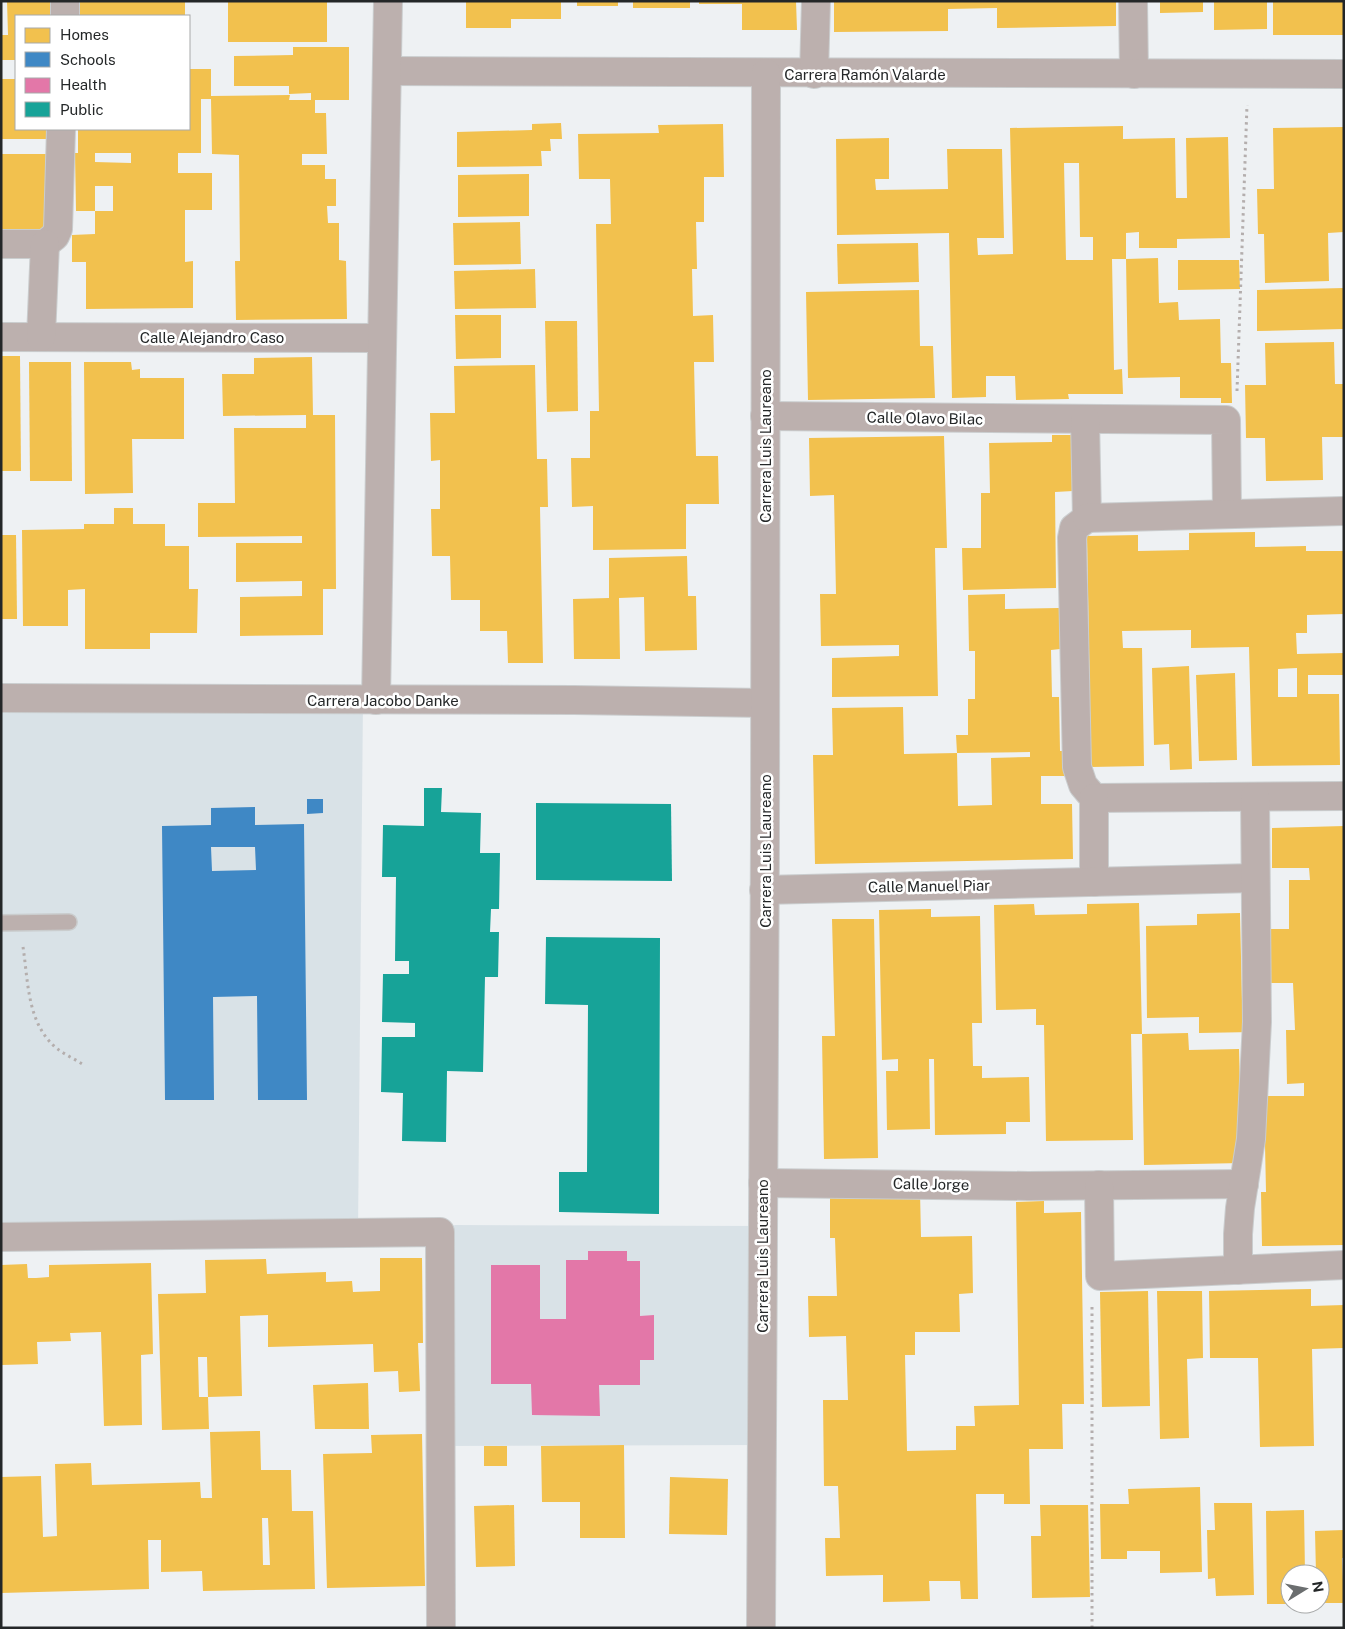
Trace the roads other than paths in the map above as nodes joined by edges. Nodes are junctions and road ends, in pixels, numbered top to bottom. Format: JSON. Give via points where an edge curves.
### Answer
{"nodes":[{"id":1,"x":65,"y":1,"type":"edge"},
{"id":2,"x":388,"y":1,"type":"edge"},
{"id":3,"x":816,"y":1,"type":"edge"},
{"id":4,"x":1133,"y":1,"type":"edge"},
{"id":5,"x":65,"y":15,"type":"edge"},
{"id":6,"x":387,"y":71,"type":"junction"},
{"id":7,"x":766,"y":73,"type":"junction"},
{"id":8,"x":814,"y":74,"type":"junction"},
{"id":9,"x":1134,"y":74,"type":"junction"},
{"id":10,"x":1344,"y":74,"type":"edge"},
{"id":11,"x":61,"y":130,"type":"edge"},
{"id":12,"x":1,"y":244,"type":"edge"},
{"id":13,"x":45,"y":244,"type":"junction"},
{"id":14,"x":1,"y":337,"type":"edge"},
{"id":15,"x":41,"y":337,"type":"junction"},
{"id":16,"x":382,"y":338,"type":"junction"},
{"id":17,"x":765,"y":416,"type":"junction"},
{"id":18,"x":1085,"y":419,"type":"junction"},
{"id":19,"x":1344,"y":511,"type":"edge"},
{"id":20,"x":1228,"y":514,"type":"junction"},
{"id":21,"x":1087,"y":518,"type":"junction"},
{"id":22,"x":1,"y":698,"type":"edge"},
{"id":23,"x":376,"y":700,"type":"junction"},
{"id":24,"x":765,"y":703,"type":"junction"},
{"id":25,"x":1344,"y":796,"type":"edge"},
{"id":26,"x":1255,"y":797,"type":"junction"},
{"id":27,"x":1094,"y":798,"type":"junction"},
{"id":28,"x":1256,"y":878,"type":"junction"},
{"id":29,"x":1094,"y":882,"type":"junction"},
{"id":30,"x":764,"y":890,"type":"junction"},
{"id":31,"x":69,"y":922,"type":"dead end"},
{"id":32,"x":7,"y":923,"type":"edge"},
{"id":33,"x":763,"y":1183,"type":"junction"},
{"id":34,"x":1244,"y":1184,"type":"junction"},
{"id":35,"x":1099,"y":1185,"type":"junction"},
{"id":36,"x":1,"y":1237,"type":"edge"},
{"id":37,"x":1344,"y":1265,"type":"edge"},
{"id":38,"x":1238,"y":1270,"type":"junction"},
{"id":39,"x":441,"y":1628,"type":"edge"},
{"id":40,"x":760,"y":1628,"type":"edge"}],
"edges":[{"from":1,"to":5,"type":"street"},
{"from":2,"to":6,"type":"street"},
{"from":3,"to":8,"type":"street"},
{"from":4,"to":9,"type":"street"},
{"from":6,"to":7,"type":"street","name":"Carrera Ramón Valarde"},
{"from":6,"to":16,"type":"street"},
{"from":7,"to":8,"type":"street","name":"Carrera Ramón Valarde"},
{"from":7,"to":17,"type":"street","name":"Carrera Luis Laureano"},
{"from":8,"to":9,"type":"street","name":"Carrera Ramón Valarde"},
{"from":9,"to":10,"type":"street","name":"Carrera Ramón Valarde"},
{"from":11,"to":13,"type":"street","via":[[58,229]]},
{"from":12,"to":13,"type":"street"},
{"from":13,"to":15,"type":"street"},
{"from":14,"to":15,"type":"street","name":"Calle Alejandro Caso"},
{"from":15,"to":16,"type":"street","name":"Calle Alejandro Caso"},
{"from":16,"to":23,"type":"street"},
{"from":17,"to":18,"type":"street","name":"Calle Olavo Bilac"},
{"from":17,"to":24,"type":"street","name":"Carrera Luis Laureano"},
{"from":18,"to":20,"type":"street","name":"Calle Olavo Bilac","via":[[1226,420]]},
{"from":18,"to":21,"type":"street"},
{"from":19,"to":20,"type":"street"},
{"from":20,"to":21,"type":"street"},
{"from":21,"to":27,"type":"street","via":[[1074,528],[1072,538],[1077,767],[1083,785]]},
{"from":22,"to":23,"type":"street","name":"Carrera Jacobo Danke"},
{"from":23,"to":24,"type":"street","name":"Carrera Jacobo Danke"},
{"from":24,"to":30,"type":"street","name":"Carrera Luis Laureano"},
{"from":25,"to":26,"type":"street"},
{"from":26,"to":27,"type":"street"},
{"from":26,"to":28,"type":"street"},
{"from":27,"to":29,"type":"street"},
{"from":28,"to":29,"type":"street","name":"Calle Manuel Piar"},
{"from":28,"to":34,"type":"street","via":[[1254,1100]]},
{"from":29,"to":30,"type":"street","name":"Calle Manuel Piar"},
{"from":30,"to":33,"type":"street","name":"Carrera Luis Laureano"},
{"from":31,"to":32,"type":"lane"},
{"from":33,"to":35,"type":"street","name":"Calle Jorge"},
{"from":33,"to":40,"type":"street","name":"Carrera Luis Laureano"},
{"from":34,"to":35,"type":"street","name":"Calle Jorge"},
{"from":34,"to":38,"type":"street","via":[[1238,1234]]},
{"from":35,"to":38,"type":"street","via":[[1100,1276]]},
{"from":36,"to":39,"type":"street","via":[[440,1232]]},
{"from":37,"to":38,"type":"street"}]}
